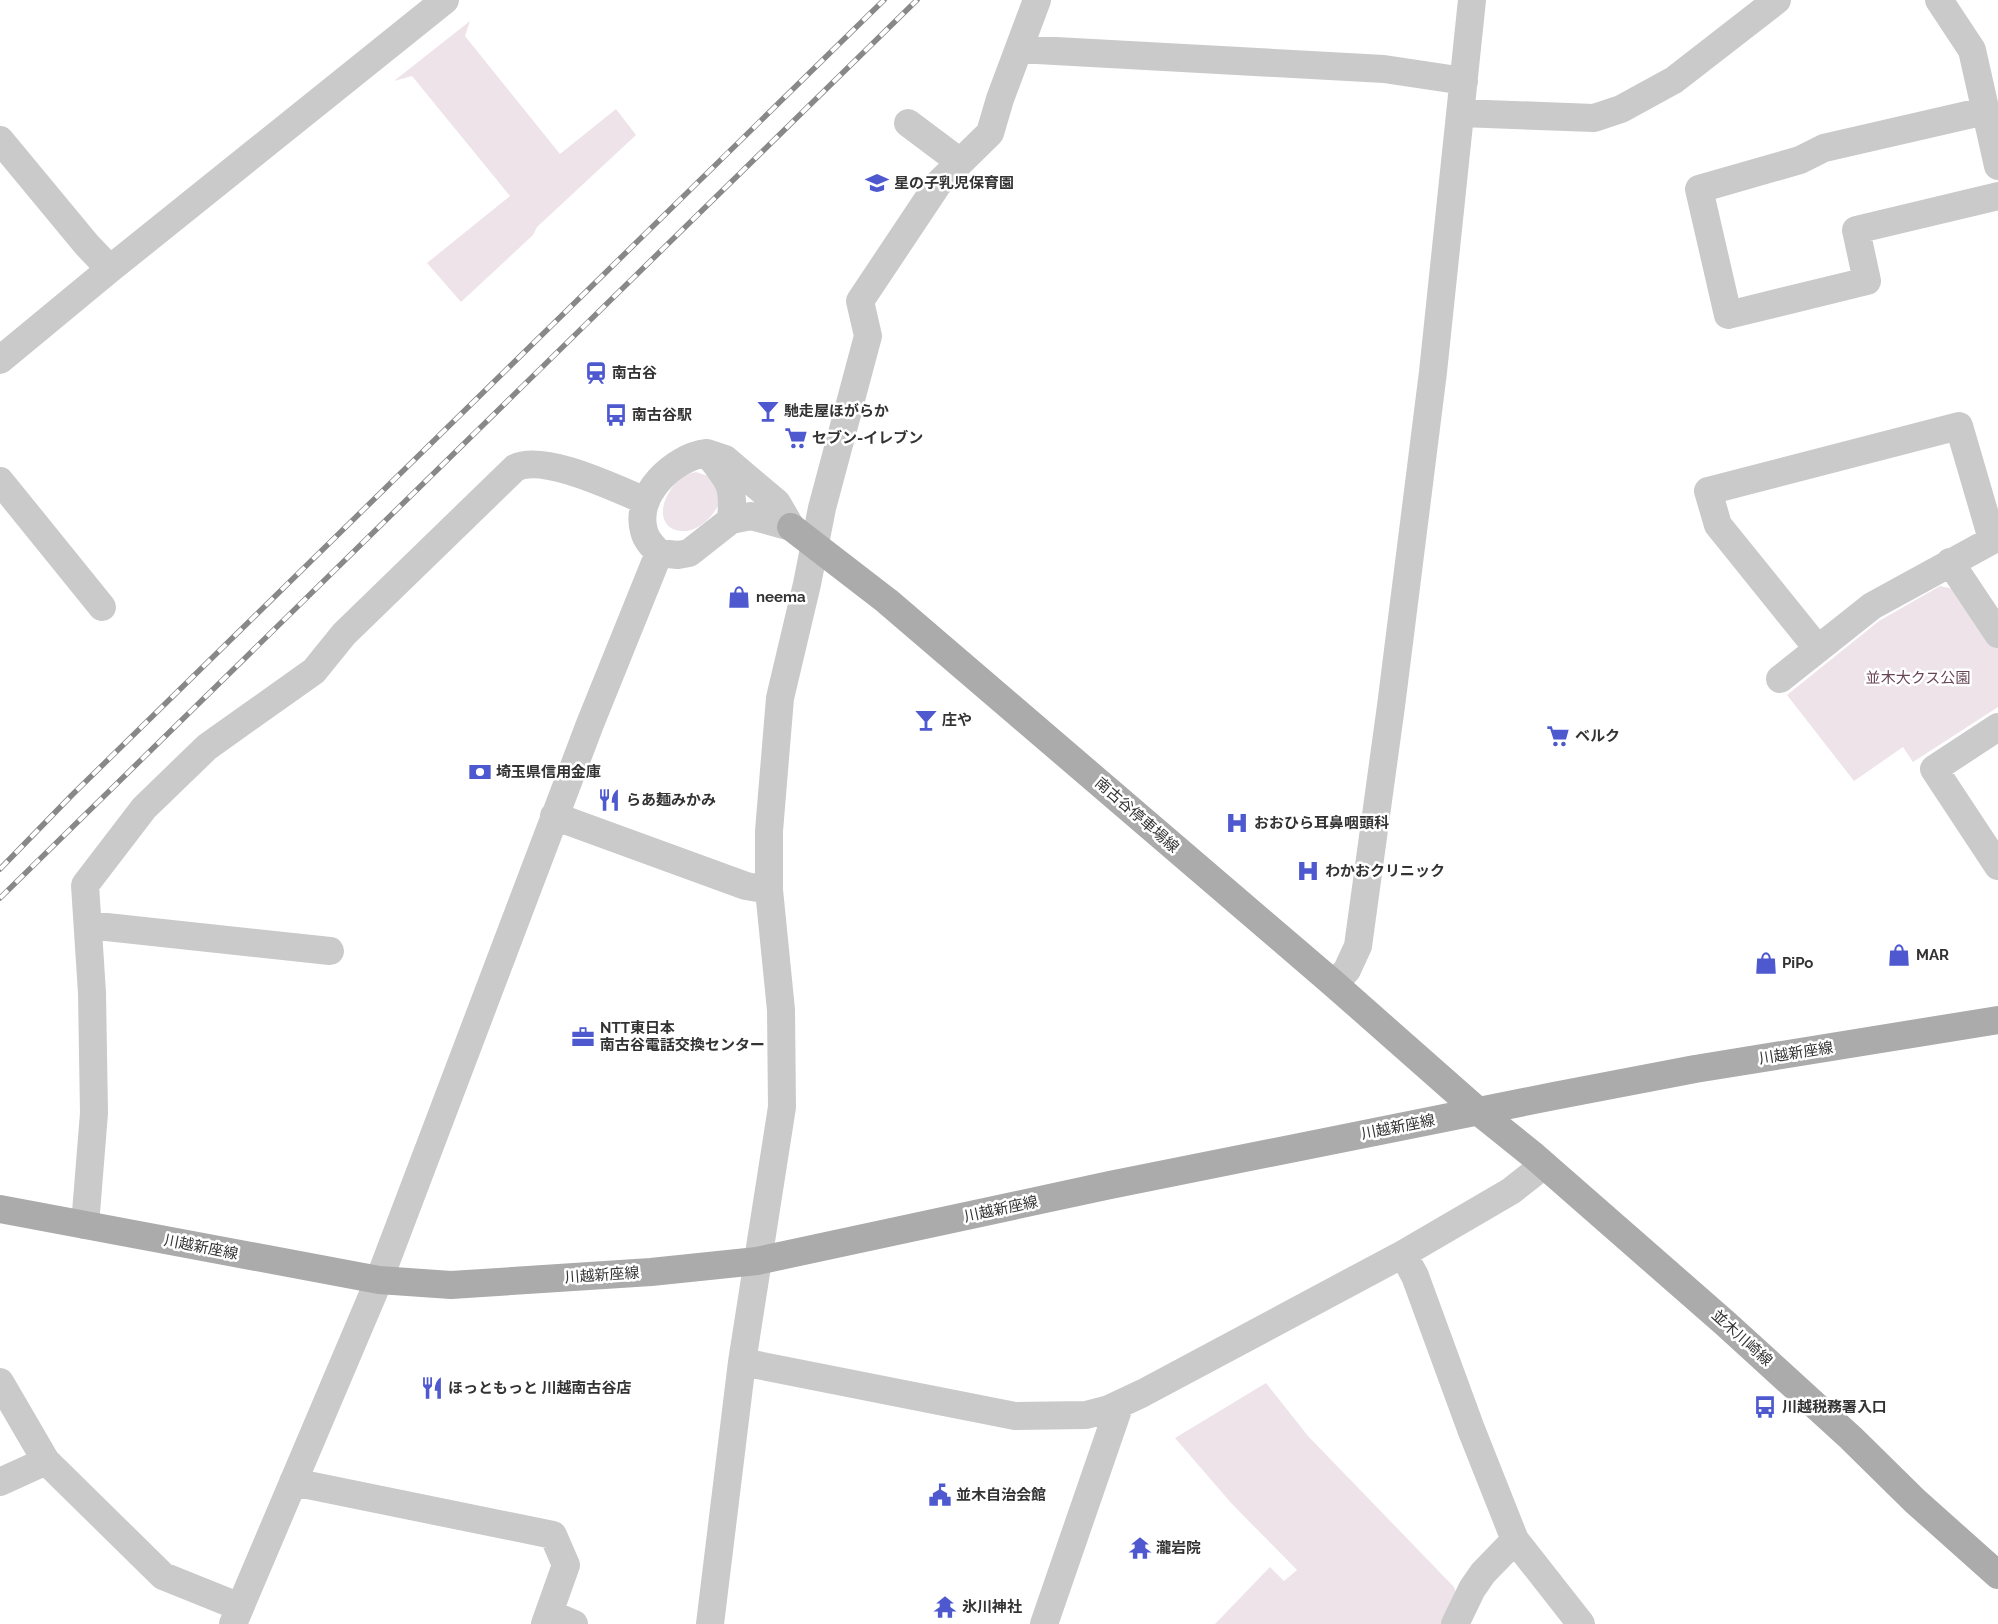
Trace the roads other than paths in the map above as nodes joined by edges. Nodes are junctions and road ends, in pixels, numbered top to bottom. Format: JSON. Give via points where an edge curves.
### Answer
{"nodes":[{"id":1,"x":445,"y":0,"type":"edge"},
{"id":2,"x":1037,"y":0,"type":"edge"},
{"id":3,"x":1472,"y":0,"type":"edge"},
{"id":4,"x":1777,"y":0,"type":"edge"},
{"id":5,"x":1939,"y":0,"type":"edge"},
{"id":6,"x":1019,"y":49,"type":"junction"},
{"id":7,"x":1464,"y":80,"type":"junction"},
{"id":8,"x":1985,"y":111,"type":"junction"},
{"id":9,"x":1461,"y":113,"type":"junction"},
{"id":10,"x":908,"y":123,"type":"dead end"},
{"id":11,"x":0,"y":140,"type":"edge"},
{"id":12,"x":960,"y":162,"type":"junction"},
{"id":13,"x":1998,"y":166,"type":"edge"},
{"id":14,"x":1998,"y":196,"type":"edge"},
{"id":15,"x":110,"y":269,"type":"junction"},
{"id":16,"x":0,"y":360,"type":"edge"},
{"id":17,"x":707,"y":453,"type":"junction"},
{"id":18,"x":0,"y":481,"type":"edge"},
{"id":19,"x":646,"y":501,"type":"junction"},
{"id":20,"x":731,"y":520,"type":"junction"},
{"id":21,"x":791,"y":527,"type":"junction"},
{"id":22,"x":1995,"y":538,"type":"edge"},
{"id":23,"x":813,"y":545,"type":"junction"},
{"id":24,"x":659,"y":553,"type":"junction"},
{"id":25,"x":1950,"y":562,"type":"junction"},
{"id":26,"x":102,"y":607,"type":"dead end"},
{"id":27,"x":1998,"y":634,"type":"edge"},
{"id":28,"x":1818,"y":649,"type":"junction"},
{"id":29,"x":1780,"y":679,"type":"dead end"},
{"id":30,"x":1998,"y":727,"type":"edge"},
{"id":31,"x":554,"y":816,"type":"junction"},
{"id":32,"x":1998,"y":866,"type":"edge"},
{"id":33,"x":768,"y":890,"type":"junction"},
{"id":34,"x":88,"y":925,"type":"junction"},
{"id":35,"x":330,"y":951,"type":"dead end"},
{"id":36,"x":1334,"y":984,"type":"junction"},
{"id":37,"x":1998,"y":1020,"type":"edge"},
{"id":38,"x":1478,"y":1111,"type":"junction"},
{"id":39,"x":1544,"y":1165,"type":"junction"},
{"id":40,"x":0,"y":1209,"type":"edge"},
{"id":41,"x":85,"y":1224,"type":"junction"},
{"id":42,"x":1403,"y":1254,"type":"junction"},
{"id":43,"x":757,"y":1261,"type":"junction"},
{"id":44,"x":379,"y":1280,"type":"junction"},
{"id":45,"x":742,"y":1362,"type":"junction"},
{"id":46,"x":0,"y":1382,"type":"edge"},
{"id":47,"x":1120,"y":1404,"type":"junction"},
{"id":48,"x":46,"y":1461,"type":"junction"},
{"id":49,"x":0,"y":1482,"type":"edge"},
{"id":50,"x":293,"y":1482,"type":"junction"},
{"id":51,"x":1515,"y":1540,"type":"junction"},
{"id":52,"x":1998,"y":1575,"type":"edge"},
{"id":53,"x":236,"y":1616,"type":"edge"},
{"id":54,"x":547,"y":1618,"type":"edge"},
{"id":55,"x":574,"y":1624,"type":"edge"},
{"id":56,"x":710,"y":1624,"type":"edge"},
{"id":57,"x":1044,"y":1624,"type":"edge"},
{"id":58,"x":1455,"y":1624,"type":"edge"},
{"id":59,"x":1580,"y":1624,"type":"edge"}],
"edges":[{"from":1,"to":15,"type":"street"},
{"from":2,"to":6,"type":"street"},
{"from":3,"to":7,"type":"street"},
{"from":4,"to":9,"type":"street","via":[[1674,80],[1621,109],[1594,118]]},
{"from":5,"to":8,"type":"street","via":[[1972,50]]},
{"from":6,"to":7,"type":"street","via":[[1384,69]]},
{"from":6,"to":12,"type":"street","via":[[990,133]]},
{"from":7,"to":9,"type":"street"},
{"from":8,"to":13,"type":"street"},
{"from":8,"to":14,"type":"street","via":[[1824,148],[1800,160],[1699,189],[1728,315],[1867,281],[1856,230]]},
{"from":9,"to":36,"type":"street","via":[[1433,372],[1358,946],[1347,970]]},
{"from":10,"to":12,"type":"street"},
{"from":11,"to":15,"type":"street"},
{"from":12,"to":23,"type":"street","via":[[938,184],[860,300],[868,336]]},
{"from":15,"to":16,"type":"street"},
{"from":17,"to":19,"type":"street","via":[[680,461],[656,483]]},
{"from":17,"to":20,"type":"street","via":[[728,479],[732,491]]},
{"from":17,"to":21,"type":"street","via":[[726,459],[777,503]]},
{"from":18,"to":26,"type":"street"},
{"from":19,"to":24,"type":"street","via":[[642,512],[644,531],[649,543]]},
{"from":19,"to":34,"type":"street","via":[[583,474],[547,465],[515,468],[344,634],[314,671],[207,747],[144,808],[85,884]]},
{"from":20,"to":21,"type":"street","via":[[752,516]]},
{"from":20,"to":24,"type":"street","via":[[689,553]]},
{"from":21,"to":23,"type":"main road","name":"南古谷停車場線"},
{"from":22,"to":25,"type":"street"},
{"from":22,"to":28,"type":"street","via":[[1959,426],[1708,491],[1718,525]]},
{"from":23,"to":33,"type":"street","via":[[780,698],[769,831]]},
{"from":23,"to":36,"type":"main road","name":"南古谷停車場線","via":[[887,601]]},
{"from":24,"to":31,"type":"street"},
{"from":25,"to":27,"type":"street"},
{"from":25,"to":28,"type":"street","via":[[1872,606]]},
{"from":28,"to":29,"type":"street"},
{"from":30,"to":32,"type":"street","via":[[1934,769]]},
{"from":31,"to":33,"type":"street","via":[[746,886]]},
{"from":31,"to":44,"type":"street"},
{"from":33,"to":43,"type":"street","via":[[782,1010],[782,1107]]},
{"from":34,"to":35,"type":"street"},
{"from":34,"to":41,"type":"street","via":[[94,1113]]},
{"from":36,"to":38,"type":"main road","name":"南古谷停車場線"},
{"from":37,"to":38,"type":"main road","name":"川越新座線","via":[[1696,1069]]},
{"from":38,"to":39,"type":"main road","name":"並木川崎線"},
{"from":38,"to":43,"type":"main road","name":"川越新座線","via":[[1110,1185]]},
{"from":39,"to":42,"type":"street","via":[[1511,1190]]},
{"from":39,"to":52,"type":"main road","name":"並木川崎線","via":[[1726,1324]]},
{"from":40,"to":41,"type":"main road","name":"川越新座線"},
{"from":41,"to":44,"type":"main road","name":"川越新座線"},
{"from":42,"to":47,"type":"street"},
{"from":42,"to":51,"type":"street","via":[[1415,1276],[1470,1429]]},
{"from":43,"to":44,"type":"main road","name":"川越新座線","via":[[651,1272],[451,1285]]},
{"from":43,"to":45,"type":"street"},
{"from":44,"to":50,"type":"street"},
{"from":45,"to":47,"type":"street","via":[[1015,1416],[1086,1415]]},
{"from":45,"to":56,"type":"street"},
{"from":46,"to":48,"type":"street"},
{"from":47,"to":57,"type":"street"},
{"from":48,"to":49,"type":"street"},
{"from":48,"to":53,"type":"street","via":[[164,1576]]},
{"from":50,"to":53,"type":"street"},
{"from":50,"to":54,"type":"street","via":[[553,1534],[566,1565]]},
{"from":51,"to":58,"type":"street","via":[[1483,1573]]},
{"from":51,"to":59,"type":"street"},
{"from":54,"to":55,"type":"street"}]}
